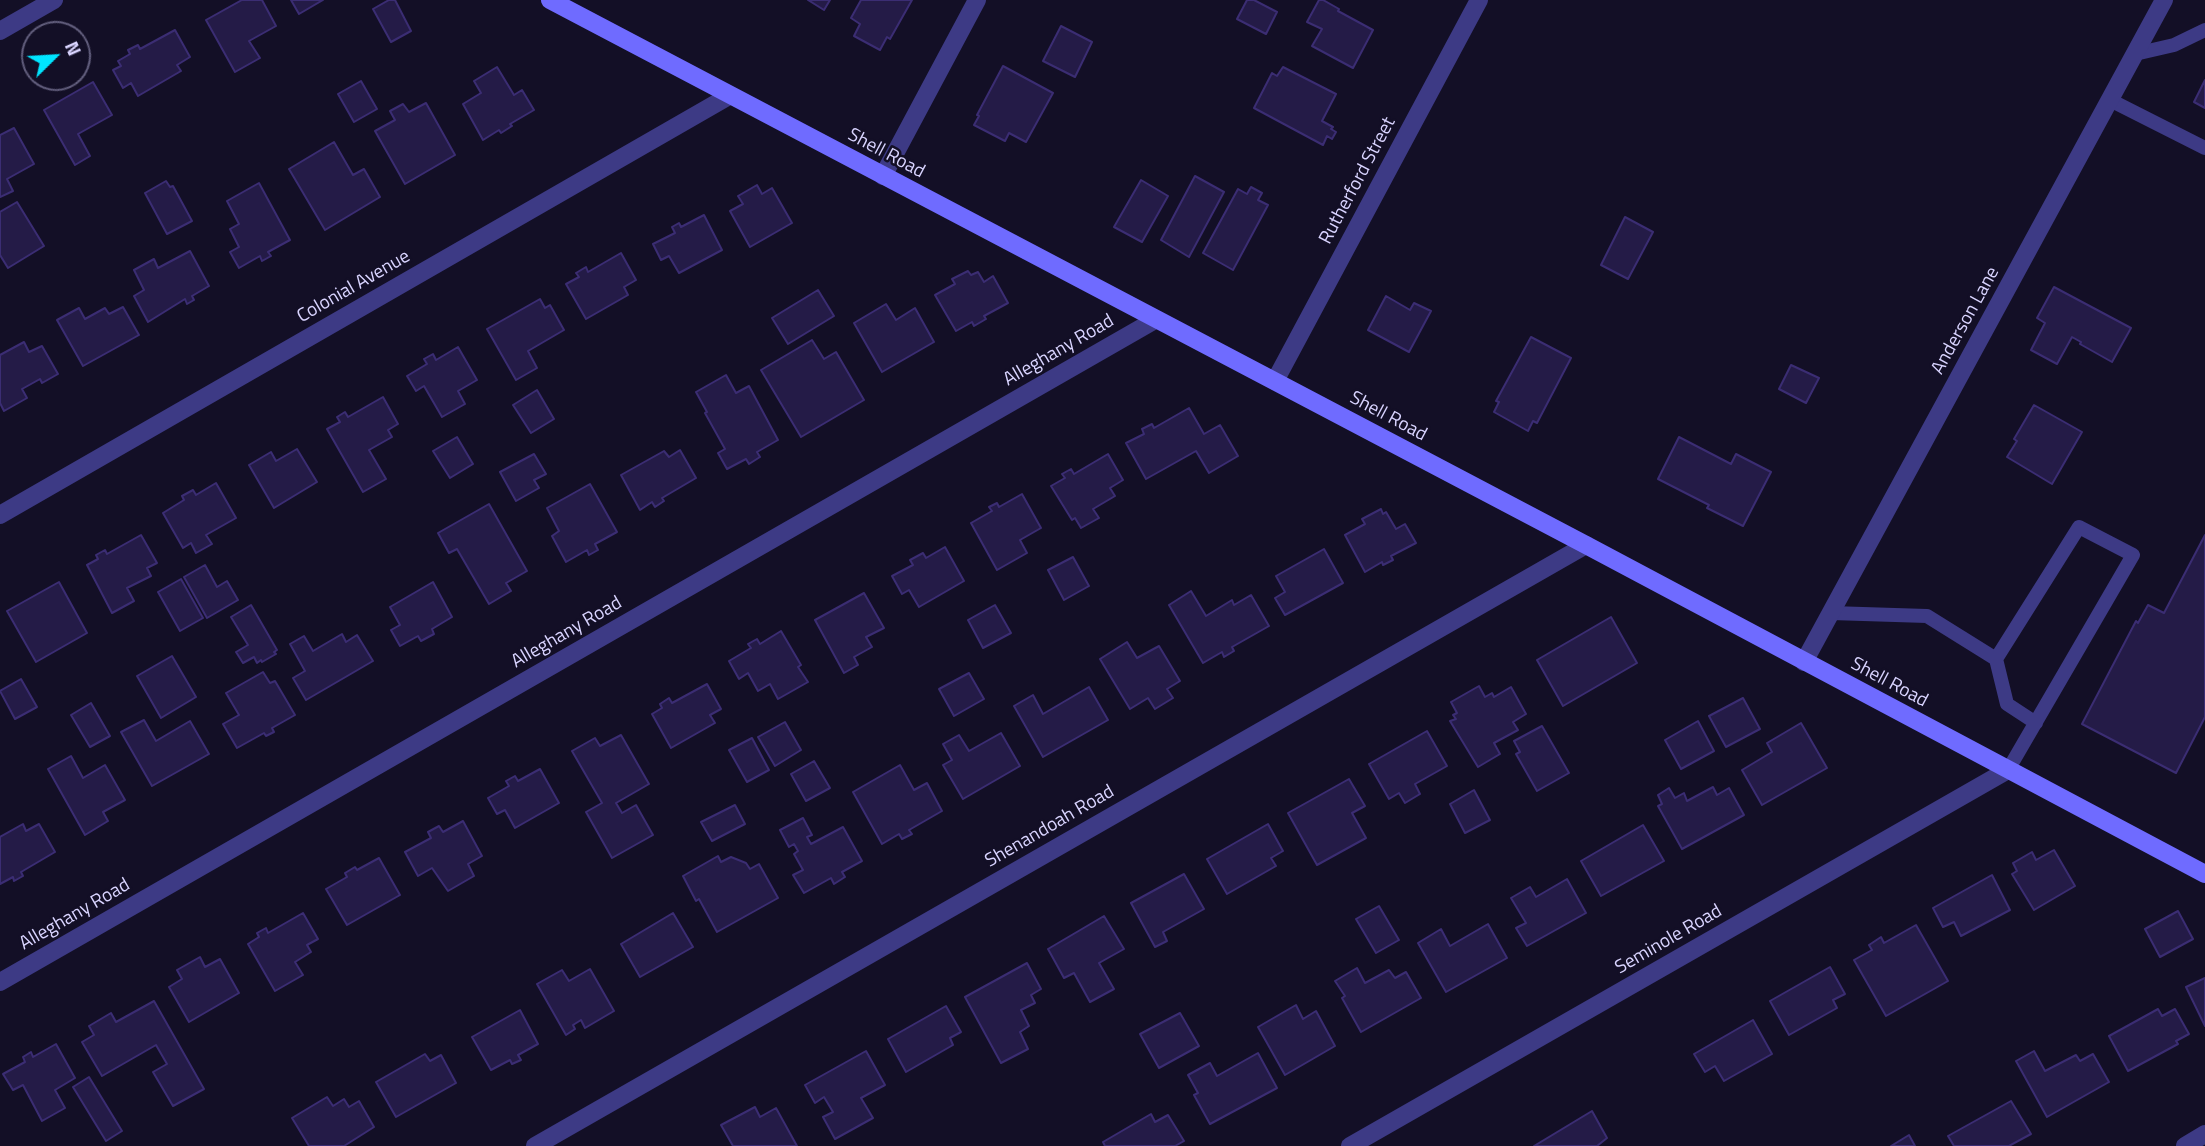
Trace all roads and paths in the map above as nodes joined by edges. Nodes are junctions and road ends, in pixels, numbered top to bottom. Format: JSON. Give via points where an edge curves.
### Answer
{"nodes":[{"id":1,"x":54,"y":0,"type":"edge"},
{"id":2,"x":550,"y":0,"type":"edge"},
{"id":3,"x":977,"y":0,"type":"edge"},
{"id":4,"x":1479,"y":0,"type":"edge"},
{"id":5,"x":2164,"y":0,"type":"edge"},
{"id":6,"x":2205,"y":30,"type":"edge"},
{"id":7,"x":0,"y":31,"type":"edge"},
{"id":8,"x":2135,"y":54,"type":"junction"},
{"id":9,"x":729,"y":96,"type":"junction"},
{"id":10,"x":2110,"y":100,"type":"junction"},
{"id":11,"x":2205,"y":148,"type":"edge"},
{"id":12,"x":883,"y":176,"type":"junction"},
{"id":13,"x":1155,"y":320,"type":"junction"},
{"id":14,"x":1275,"y":381,"type":"junction"},
{"id":15,"x":0,"y":515,"type":"edge"},
{"id":16,"x":1586,"y":545,"type":"junction"},
{"id":17,"x":1831,"y":613,"type":"junction"},
{"id":18,"x":1996,"y":659,"type":"junction"},
{"id":19,"x":1804,"y":662,"type":"junction"},
{"id":20,"x":2036,"y":723,"type":"junction"},
{"id":21,"x":2008,"y":770,"type":"junction"},
{"id":22,"x":2205,"y":874,"type":"edge"},
{"id":23,"x":0,"y":982,"type":"edge"},
{"id":24,"x":2205,"y":1134,"type":"edge"},
{"id":25,"x":535,"y":1146,"type":"edge"},
{"id":26,"x":1350,"y":1146,"type":"edge"},
{"id":27,"x":2185,"y":1146,"type":"edge"}],
"edges":[{"from":1,"to":7,"type":"street"},
{"from":2,"to":9,"type":"street","name":"Shell Road"},
{"from":3,"to":12,"type":"street"},
{"from":4,"to":14,"type":"street","name":"Rutherford Street"},
{"from":5,"to":8,"type":"street","name":"Anderson Lane"},
{"from":6,"to":8,"type":"lane","via":[[2174,45]]},
{"from":8,"to":10,"type":"street","name":"Anderson Lane"},
{"from":9,"to":12,"type":"street","name":"Shell Road"},
{"from":9,"to":15,"type":"street","name":"Colonial Avenue"},
{"from":10,"to":11,"type":"lane"},
{"from":10,"to":17,"type":"street","name":"Anderson Lane"},
{"from":12,"to":13,"type":"street","name":"Shell Road"},
{"from":13,"to":14,"type":"street","name":"Shell Road"},
{"from":13,"to":23,"type":"street","name":"Alleghany Road"},
{"from":14,"to":16,"type":"street","name":"Shell Road"},
{"from":16,"to":19,"type":"street","name":"Shell Road"},
{"from":16,"to":25,"type":"street","name":"Shenandoah Road"},
{"from":17,"to":18,"type":"lane","via":[[1927,616]]},
{"from":17,"to":19,"type":"street","name":"Anderson Lane"},
{"from":18,"to":20,"type":"lane","via":[[2007,704]]},
{"from":18,"to":20,"type":"lane","via":[[2079,527],[2133,555]]},
{"from":19,"to":21,"type":"street","name":"Shell Road"},
{"from":20,"to":21,"type":"lane"},
{"from":21,"to":22,"type":"street","name":"Shell Road"},
{"from":21,"to":26,"type":"street","name":"Seminole Road"},
{"from":24,"to":27,"type":"street"}]}
